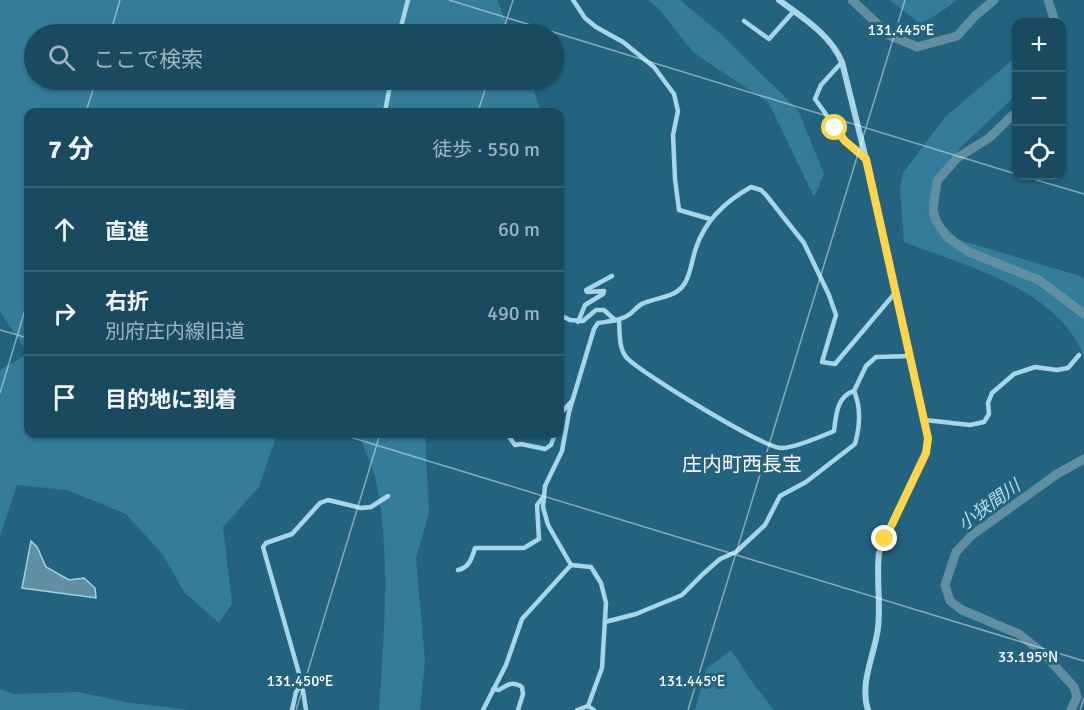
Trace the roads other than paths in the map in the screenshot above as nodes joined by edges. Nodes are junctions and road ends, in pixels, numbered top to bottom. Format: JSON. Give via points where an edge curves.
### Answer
{"nodes":[{"id":1,"x":408,"y":0,"type":"edge"},
{"id":2,"x":573,"y":0,"type":"edge"},
{"id":3,"x":779,"y":0,"type":"edge"},
{"id":4,"x":794,"y":11,"type":"junction"},
{"id":5,"x":744,"y":21,"type":"dead end"},
{"id":6,"x":402,"y":24,"type":"edge"},
{"id":7,"x":842,"y":62,"type":"junction"},
{"id":8,"x":389,"y":90,"type":"edge"},
{"id":9,"x":386,"y":108,"type":"edge"},
{"id":10,"x":866,"y":159,"type":"junction"},
{"id":11,"x":710,"y":219,"type":"junction"},
{"id":12,"x":612,"y":276,"type":"dead end"},
{"id":13,"x":895,"y":293,"type":"junction"},
{"id":14,"x":564,"y":317,"type":"edge"},
{"id":15,"x":617,"y":320,"type":"junction"},
{"id":16,"x":578,"y":322,"type":"junction"},
{"id":17,"x":1079,"y":355,"type":"dead end"},
{"id":18,"x":911,"y":356,"type":"junction"},
{"id":19,"x":854,"y":390,"type":"junction"},
{"id":20,"x":574,"y":398,"type":"junction"},
{"id":21,"x":564,"y":409,"type":"edge"},
{"id":22,"x":925,"y":420,"type":"junction"},
{"id":23,"x":510,"y":438,"type":"edge"},
{"id":24,"x":554,"y":438,"type":"edge"},
{"id":25,"x":544,"y":494,"type":"junction"},
{"id":26,"x":388,"y":496,"type":"dead end"},
{"id":27,"x":571,"y":566,"type":"junction"},
{"id":28,"x":458,"y":570,"type":"dead end"},
{"id":29,"x":605,"y":622,"type":"junction"},
{"id":30,"x":302,"y":684,"type":"junction"},
{"id":31,"x":493,"y":689,"type":"junction"},
{"id":32,"x":588,"y":706,"type":"junction"},
{"id":33,"x":292,"y":710,"type":"edge"},
{"id":34,"x":306,"y":710,"type":"edge"},
{"id":35,"x":483,"y":710,"type":"edge"},
{"id":36,"x":518,"y":710,"type":"edge"},
{"id":37,"x":577,"y":710,"type":"edge"},
{"id":38,"x":594,"y":710,"type":"edge"},
{"id":39,"x":868,"y":710,"type":"edge"}],
"edges":[{"from":1,"to":6,"type":"street"},
{"from":2,"to":11,"type":"street","via":[[585,18],[654,67],[674,94],[678,111],[673,135],[679,210]]},
{"from":3,"to":4,"type":"street"},
{"from":4,"to":5,"type":"street","via":[[769,39]]},
{"from":4,"to":7,"type":"street","via":[[836,46]]},
{"from":7,"to":10,"type":"street"},
{"from":7,"to":10,"type":"street","via":[[815,99],[845,141]]},
{"from":8,"to":9,"type":"street"},
{"from":10,"to":13,"type":"street"},
{"from":11,"to":13,"type":"street","via":[[751,187],[761,190],[772,201],[804,243],[834,306],[836,315],[822,362],[835,364]]},
{"from":11,"to":15,"type":"street","via":[[685,284],[664,298],[642,303]]},
{"from":12,"to":16,"type":"street","via":[[586,290],[604,291],[585,305]]},
{"from":13,"to":18,"type":"street"},
{"from":14,"to":16,"type":"street"},
{"from":15,"to":16,"type":"street","via":[[604,310],[596,310]]},
{"from":15,"to":19,"type":"street","via":[[626,358],[710,412],[775,447],[834,431],[840,400]]},
{"from":15,"to":20,"type":"street","via":[[598,323],[594,329]]},
{"from":17,"to":22,"type":"street","via":[[1068,368],[1035,367],[1014,374],[992,393],[984,422],[970,425]]},
{"from":18,"to":19,"type":"street","via":[[876,357],[866,366]]},
{"from":18,"to":22,"type":"street"},
{"from":19,"to":29,"type":"street","via":[[859,405],[855,444],[806,482],[780,496],[765,525],[681,595]]},
{"from":20,"to":21,"type":"street"},
{"from":20,"to":25,"type":"street","via":[[562,451]]},
{"from":22,"to":39,"type":"street","via":[[926,453],[879,553],[880,607],[867,681]]},
{"from":23,"to":24,"type":"street","via":[[515,445],[545,449]]},
{"from":25,"to":27,"type":"street","via":[[548,525]]},
{"from":25,"to":28,"type":"street","via":[[537,505],[539,539],[524,548],[475,548],[472,559]]},
{"from":26,"to":30,"type":"street","via":[[371,507],[328,500],[320,503],[292,534],[266,543],[263,548]]},
{"from":27,"to":29,"type":"street","via":[[591,567],[601,583]]},
{"from":27,"to":31,"type":"street","via":[[522,619]]},
{"from":29,"to":32,"type":"street","via":[[602,668]]},
{"from":30,"to":33,"type":"street"},
{"from":30,"to":34,"type":"street"},
{"from":31,"to":35,"type":"street"},
{"from":31,"to":36,"type":"street","via":[[516,683],[522,687]]},
{"from":32,"to":37,"type":"street"},
{"from":32,"to":38,"type":"street"}]}
